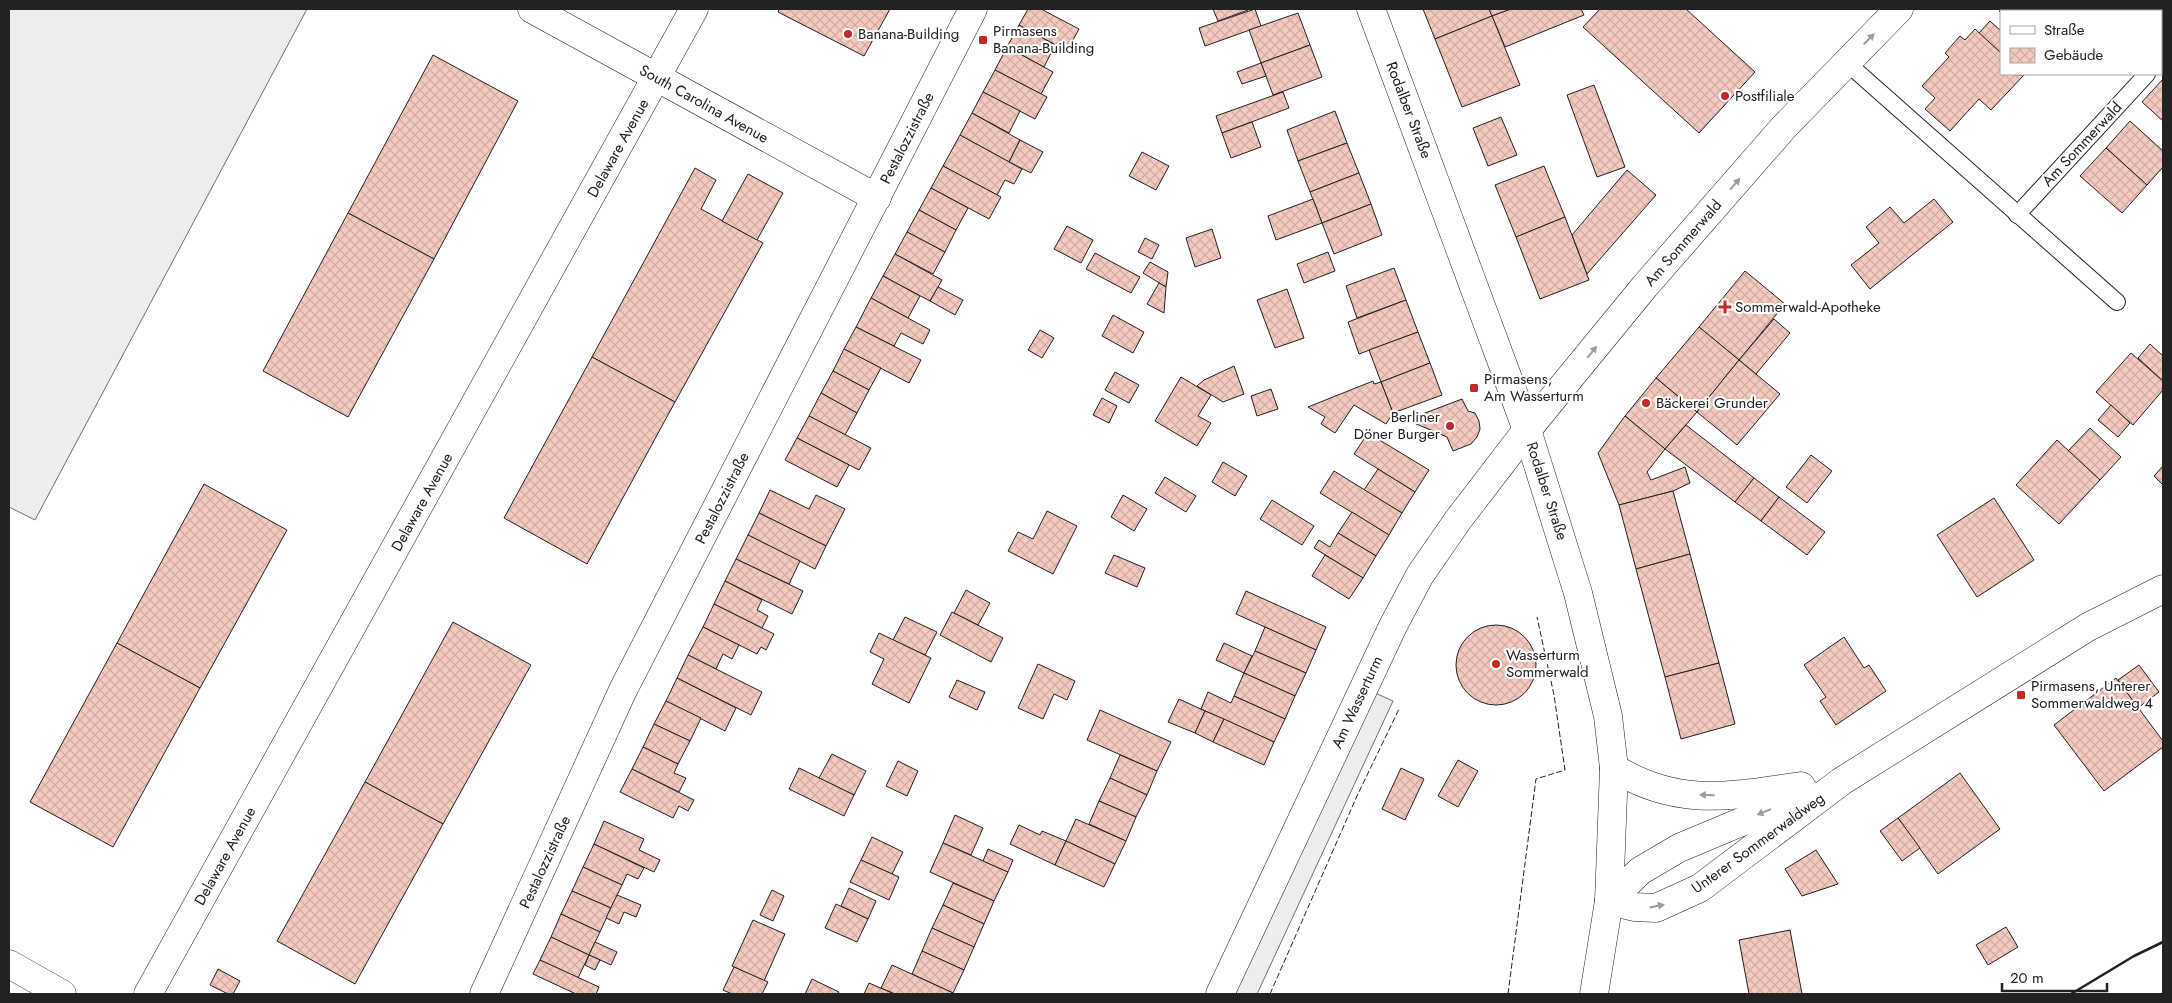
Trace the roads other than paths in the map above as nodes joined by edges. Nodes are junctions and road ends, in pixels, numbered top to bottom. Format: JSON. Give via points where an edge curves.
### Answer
{"nodes":[{"id":1,"x":532,"y":9,"type":"edge"},
{"id":2,"x":694,"y":9,"type":"edge"},
{"id":3,"x":974,"y":9,"type":"edge"},
{"id":4,"x":1371,"y":9,"type":"edge"},
{"id":5,"x":1899,"y":9,"type":"edge"},
{"id":6,"x":1846,"y":62,"type":"junction"},
{"id":7,"x":2146,"y":75,"type":"edge"},
{"id":8,"x":657,"y":78,"type":"junction"},
{"id":9,"x":876,"y":198,"type":"junction"},
{"id":10,"x":2017,"y":215,"type":"junction"},
{"id":11,"x":2118,"y":302,"type":"dead end"},
{"id":12,"x":1527,"y":430,"type":"junction"},
{"id":13,"x":2163,"y":589,"type":"edge"},
{"id":14,"x":1614,"y":768,"type":"junction"},
{"id":15,"x":1842,"y":781,"type":"junction"},
{"id":16,"x":1609,"y":901,"type":"junction"},
{"id":17,"x":9,"y":964,"type":"edge"},
{"id":18,"x":62,"y":994,"type":"edge"},
{"id":19,"x":148,"y":994,"type":"edge"},
{"id":20,"x":484,"y":994,"type":"edge"},
{"id":21,"x":1220,"y":994,"type":"edge"},
{"id":22,"x":1594,"y":994,"type":"edge"}],
"edges":[{"from":1,"to":8,"type":"street","name":"South Carolina Avenue"},
{"from":2,"to":8,"type":"street","name":"Delaware Avenue"},
{"from":3,"to":9,"type":"street","name":"Pestalozzistraße"},
{"from":4,"to":12,"type":"street","name":"Rodalber Straße"},
{"from":6,"to":5,"type":"street","name":"Am Sommerwald","one_way":true},
{"from":6,"to":10,"type":"lane"},
{"from":12,"to":6,"type":"street","name":"Am Sommerwald","one_way":true,"via":[[1709,213]]},
{"from":7,"to":10,"type":"lane","name":"Am Sommerwald"},
{"from":8,"to":9,"type":"street","name":"South Carolina Avenue"},
{"from":8,"to":19,"type":"street","name":"Delaware Avenue"},
{"from":9,"to":20,"type":"street","name":"Pestalozzistraße","via":[[623,690]]},
{"from":10,"to":11,"type":"lane"},
{"from":12,"to":14,"type":"street","name":"Rodalber Straße","via":[[1592,647],[1608,716]]},
{"from":12,"to":21,"type":"street","name":"Am Wasserturm","via":[[1420,575]]},
{"from":13,"to":15,"type":"street","name":"Unterer Sommerwaldweg","via":[[2088,627]]},
{"from":15,"to":14,"type":"street","name":"Unterer Sommerwaldweg","one_way":true,"via":[[1716,796],[1681,795],[1653,788]]},
{"from":14,"to":16,"type":"street","name":"Rodalber Straße"},
{"from":15,"to":16,"type":"street","name":"Unterer Sommerwaldweg","one_way":true,"via":[[1679,848],[1640,871]]},
{"from":16,"to":15,"type":"street","name":"Unterer Sommerwaldweg","one_way":true,"via":[[1656,908],[1700,888]]},
{"from":16,"to":22,"type":"street","name":"Rodalber Straße"},
{"from":17,"to":18,"type":"street"}]}
